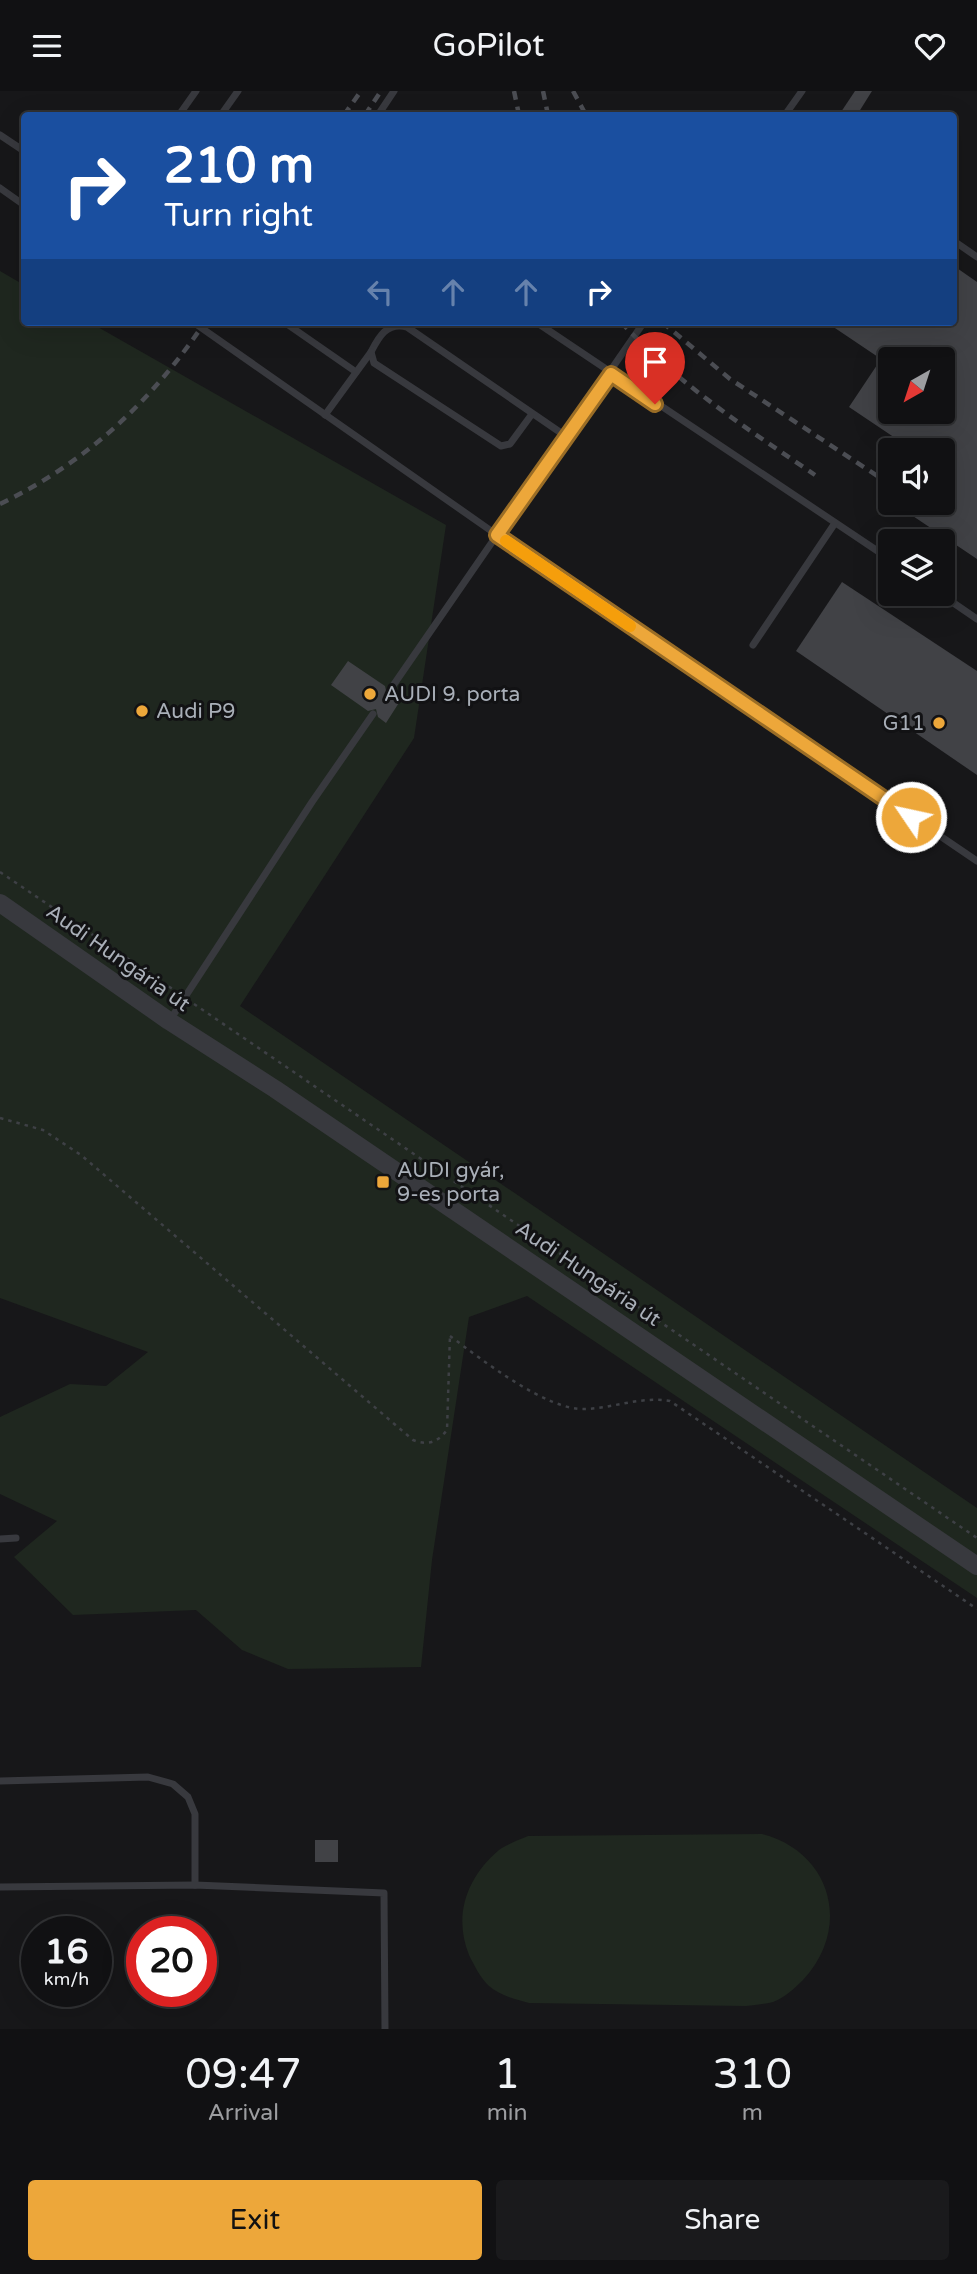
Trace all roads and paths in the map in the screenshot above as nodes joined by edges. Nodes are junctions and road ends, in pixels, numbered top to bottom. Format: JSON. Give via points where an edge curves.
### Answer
{"nodes":[{"id":1,"x":196,"y":91,"type":"edge"},
{"id":2,"x":238,"y":91,"type":"edge"},
{"id":3,"x":394,"y":91,"type":"edge"},
{"id":4,"x":802,"y":91,"type":"edge"},
{"id":5,"x":181,"y":112,"type":"edge"},
{"id":6,"x":223,"y":112,"type":"edge"},
{"id":7,"x":380,"y":112,"type":"edge"},
{"id":8,"x":787,"y":112,"type":"edge"},
{"id":9,"x":0,"y":135,"type":"edge"},
{"id":10,"x":21,"y":149,"type":"edge"},
{"id":11,"x":0,"y":188,"type":"edge"},
{"id":12,"x":21,"y":203,"type":"edge"},
{"id":13,"x":957,"y":243,"type":"edge"},
{"id":14,"x":977,"y":257,"type":"edge"},
{"id":15,"x":199,"y":326,"type":"edge"},
{"id":16,"x":290,"y":326,"type":"edge"},
{"id":17,"x":388,"y":326,"type":"edge"},
{"id":18,"x":404,"y":326,"type":"edge"},
{"id":19,"x":542,"y":326,"type":"edge"},
{"id":20,"x":641,"y":326,"type":"edge"},
{"id":21,"x":371,"y":352,"type":"junction"},
{"id":22,"x":356,"y":372,"type":"junction"},
{"id":23,"x":611,"y":374,"type":"junction"},
{"id":24,"x":532,"y":414,"type":"junction"},
{"id":25,"x":325,"y":415,"type":"junction"},
{"id":26,"x":567,"y":437,"type":"junction"},
{"id":27,"x":835,"y":523,"type":"junction"},
{"id":28,"x":497,"y":535,"type":"junction"},
{"id":29,"x":878,"y":551,"type":"edge"},
{"id":30,"x":955,"y":604,"type":"edge"},
{"id":31,"x":977,"y":619,"type":"edge"},
{"id":32,"x":753,"y":645,"type":"dead end"},
{"id":33,"x":390,"y":690,"type":"dead end"},
{"id":34,"x":373,"y":714,"type":"dead end"},
{"id":35,"x":977,"y":862,"type":"edge"},
{"id":36,"x":0,"y":872,"type":"edge"},
{"id":37,"x":0,"y":903,"type":"edge"},
{"id":38,"x":185,"y":998,"type":"junction"},
{"id":39,"x":169,"y":1021,"type":"junction"},
{"id":40,"x":0,"y":1118,"type":"edge"},
{"id":41,"x":16,"y":1538,"type":"dead end"},
{"id":42,"x":977,"y":1538,"type":"edge"},
{"id":43,"x":0,"y":1539,"type":"edge"},
{"id":44,"x":977,"y":1566,"type":"edge"},
{"id":45,"x":977,"y":1609,"type":"edge"},
{"id":46,"x":0,"y":1781,"type":"edge"},
{"id":47,"x":195,"y":1885,"type":"junction"},
{"id":48,"x":0,"y":1887,"type":"edge"},
{"id":49,"x":385,"y":2029,"type":"edge"}],
"edges":[{"from":1,"to":5,"type":"lane"},
{"from":2,"to":6,"type":"lane"},
{"from":3,"to":7,"type":"lane"},
{"from":4,"to":8,"type":"lane"},
{"from":9,"to":10,"type":"lane"},
{"from":11,"to":12,"type":"lane"},
{"from":13,"to":14,"type":"lane"},
{"from":15,"to":25,"type":"lane"},
{"from":16,"to":22,"type":"lane"},
{"from":17,"to":21,"type":"lane"},
{"from":18,"to":24,"type":"lane"},
{"from":19,"to":23,"type":"lane"},
{"from":20,"to":23,"type":"lane"},
{"from":21,"to":22,"type":"lane"},
{"from":21,"to":24,"type":"lane","via":[[374,363],[501,446],[510,444]]},
{"from":22,"to":25,"type":"lane"},
{"from":23,"to":26,"type":"lane"},
{"from":23,"to":27,"type":"lane"},
{"from":24,"to":26,"type":"lane"},
{"from":25,"to":28,"type":"lane"},
{"from":26,"to":28,"type":"lane"},
{"from":27,"to":29,"type":"lane"},
{"from":27,"to":32,"type":"lane"},
{"from":28,"to":33,"type":"lane"},
{"from":28,"to":35,"type":"lane"},
{"from":30,"to":31,"type":"lane"},
{"from":34,"to":38,"type":"lane"},
{"from":36,"to":38,"type":"path"},
{"from":37,"to":39,"type":"street","name":"Audi Hungária út"},
{"from":38,"to":39,"type":"lane"},
{"from":38,"to":42,"type":"path"},
{"from":39,"to":44,"type":"street","name":"Audi Hungária út"},
{"from":40,"to":45,"type":"path","via":[[43,1130],[81,1155],[413,1440],[433,1443],[447,1430],[450,1335],[563,1406],[582,1410],[651,1398],[670,1401]]},
{"from":41,"to":43,"type":"lane"},
{"from":46,"to":47,"type":"lane","via":[[148,1777],[173,1784],[188,1797],[195,1814]]},
{"from":47,"to":48,"type":"lane"},
{"from":47,"to":49,"type":"lane","via":[[384,1893]]}]}
